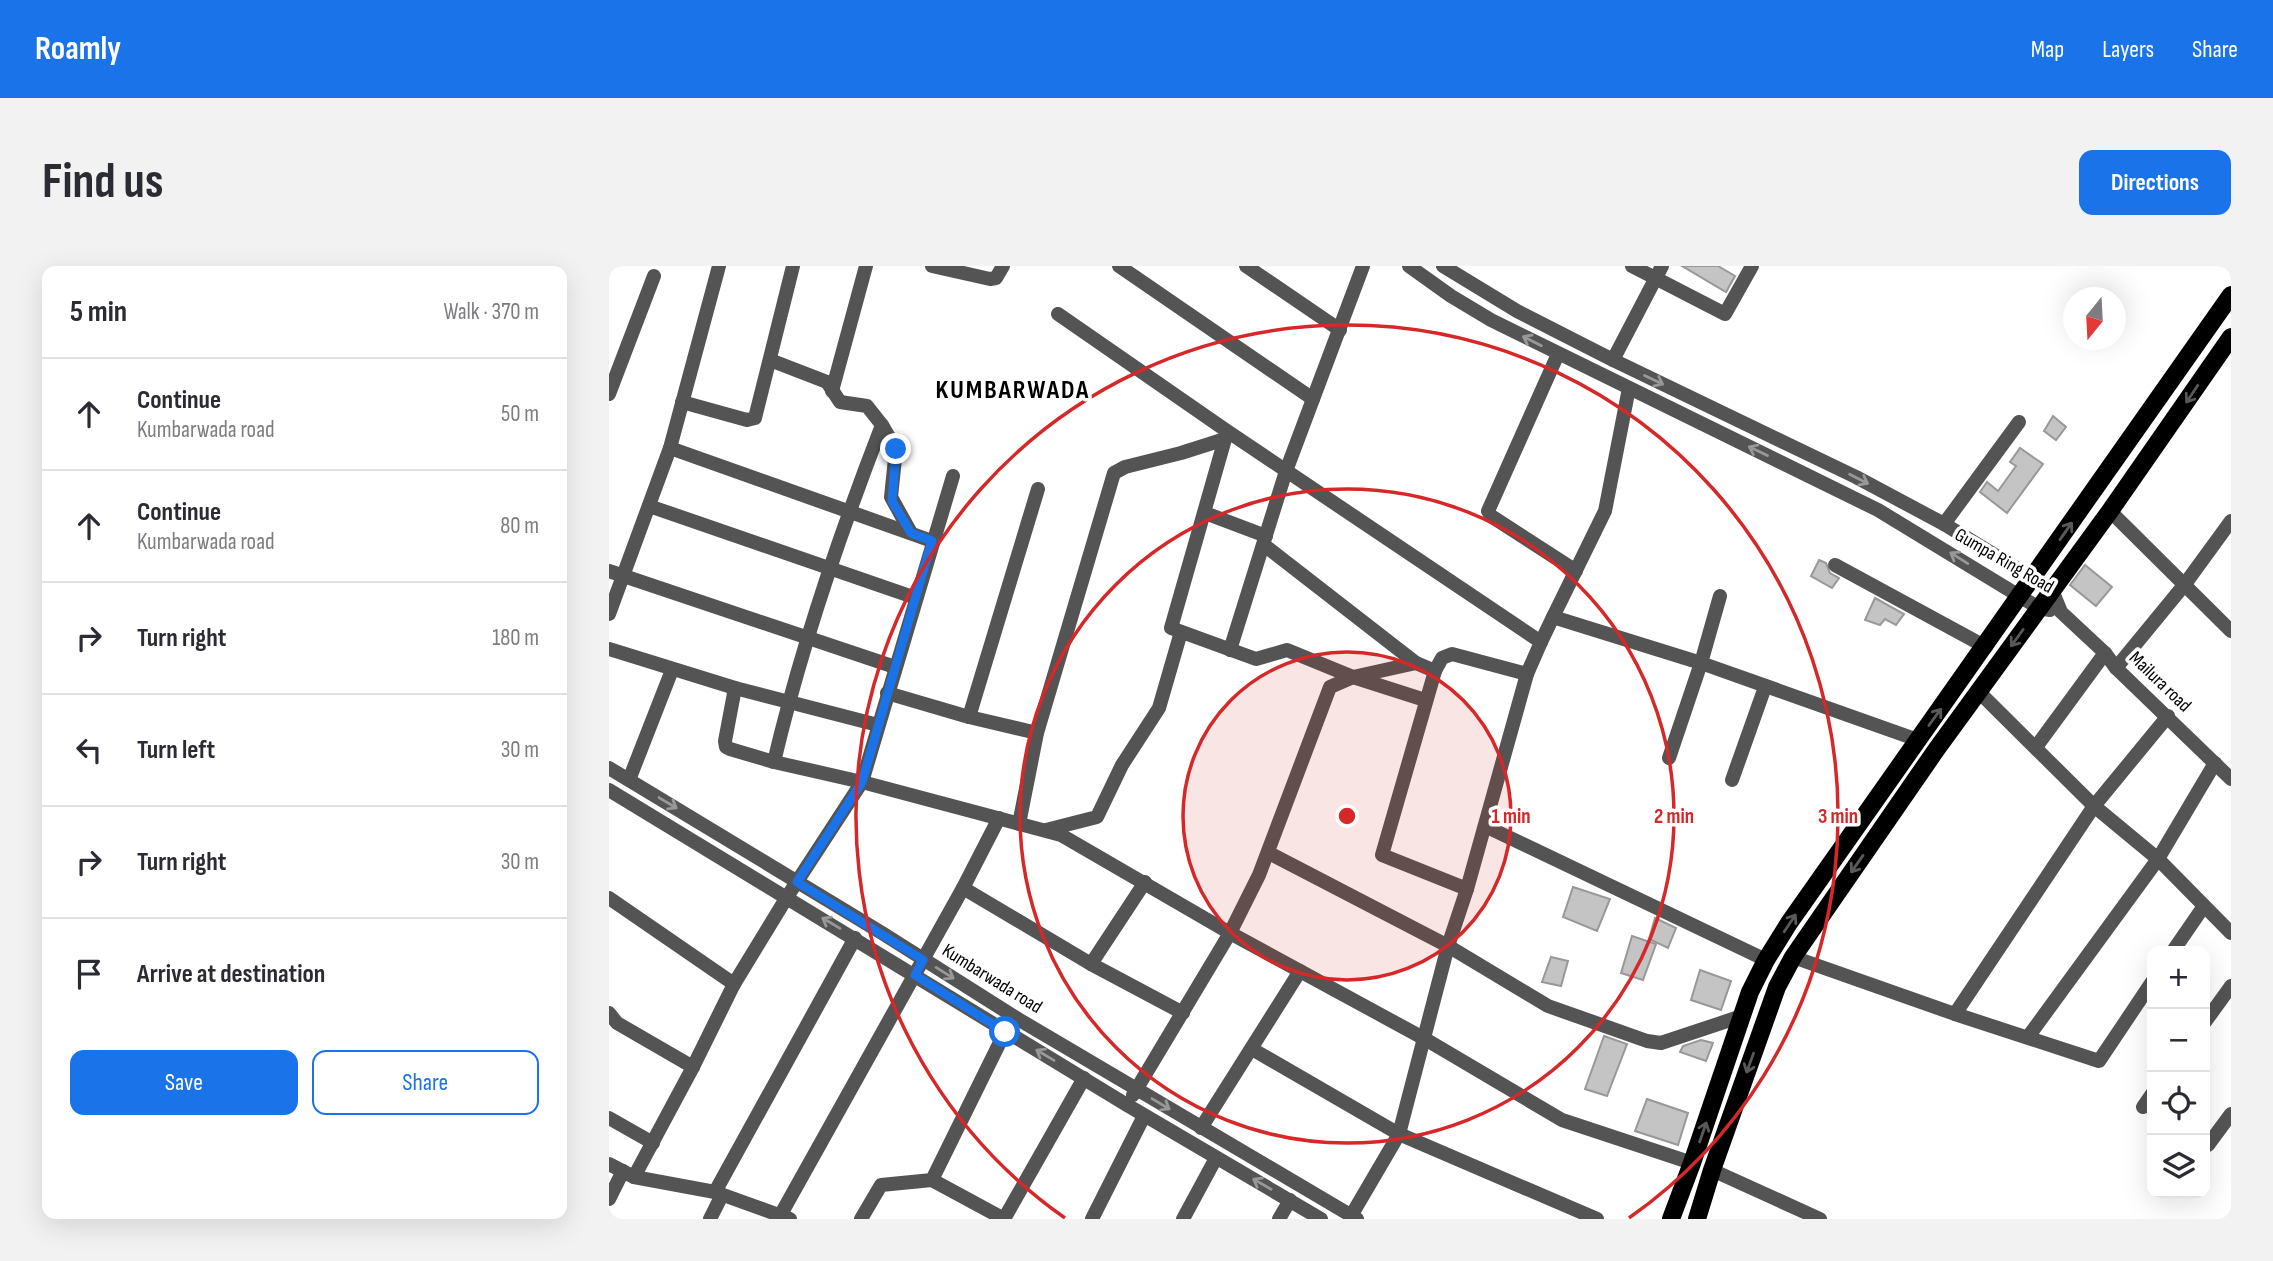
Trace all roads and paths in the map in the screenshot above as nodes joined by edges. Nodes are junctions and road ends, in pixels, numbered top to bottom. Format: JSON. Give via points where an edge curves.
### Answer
{"nodes":[{"id":1,"x":719,"y":266,"type":"edge"},
{"id":2,"x":793,"y":266,"type":"edge"},
{"id":3,"x":866,"y":266,"type":"edge"},
{"id":4,"x":932,"y":266,"type":"edge"},
{"id":5,"x":1003,"y":266,"type":"edge"},
{"id":6,"x":1119,"y":266,"type":"edge"},
{"id":7,"x":1246,"y":266,"type":"edge"},
{"id":8,"x":1363,"y":266,"type":"edge"},
{"id":9,"x":1409,"y":266,"type":"edge"},
{"id":10,"x":1443,"y":266,"type":"edge"},
{"id":11,"x":1632,"y":266,"type":"edge"},
{"id":12,"x":1752,"y":266,"type":"edge"},
{"id":13,"x":1659,"y":273,"type":"edge"},
{"id":14,"x":654,"y":276,"type":"dead end"},
{"id":15,"x":2231,"y":295,"type":"edge"},
{"id":16,"x":1059,"y":314,"type":"dead end"},
{"id":17,"x":1339,"y":330,"type":"junction"},
{"id":18,"x":2231,"y":337,"type":"edge"},
{"id":19,"x":1558,"y":354,"type":"junction"},
{"id":20,"x":771,"y":360,"type":"junction"},
{"id":21,"x":1613,"y":360,"type":"junction"},
{"id":22,"x":1629,"y":388,"type":"junction"},
{"id":23,"x":832,"y":391,"type":"junction"},
{"id":24,"x":609,"y":394,"type":"edge"},
{"id":25,"x":1313,"y":399,"type":"junction"},
{"id":26,"x":682,"y":402,"type":"junction"},
{"id":27,"x":2019,"y":422,"type":"dead end"},
{"id":28,"x":882,"y":425,"type":"junction"},
{"id":29,"x":1226,"y":435,"type":"junction"},
{"id":30,"x":670,"y":448,"type":"junction"},
{"id":31,"x":1286,"y":471,"type":"junction"},
{"id":32,"x":953,"y":476,"type":"dead end"},
{"id":33,"x":1038,"y":489,"type":"dead end"},
{"id":34,"x":649,"y":506,"type":"junction"},
{"id":35,"x":849,"y":510,"type":"junction"},
{"id":36,"x":2110,"y":511,"type":"junction"},
{"id":37,"x":1205,"y":513,"type":"junction"},
{"id":38,"x":2231,"y":521,"type":"edge"},
{"id":39,"x":1944,"y":524,"type":"junction"},
{"id":40,"x":911,"y":533,"type":"junction"},
{"id":41,"x":932,"y":541,"type":"junction"},
{"id":42,"x":1265,"y":541,"type":"junction"},
{"id":43,"x":1835,"y":565,"type":"dead end"},
{"id":44,"x":830,"y":566,"type":"junction"},
{"id":45,"x":609,"y":571,"type":"edge"},
{"id":46,"x":1576,"y":571,"type":"junction"},
{"id":47,"x":624,"y":576,"type":"junction"},
{"id":48,"x":2033,"y":578,"type":"junction"},
{"id":49,"x":2185,"y":584,"type":"junction"},
{"id":50,"x":2052,"y":590,"type":"junction"},
{"id":51,"x":1720,"y":596,"type":"dead end"},
{"id":52,"x":2021,"y":596,"type":"junction"},
{"id":53,"x":916,"y":598,"type":"junction"},
{"id":54,"x":2039,"y":608,"type":"junction"},
{"id":55,"x":2061,"y":612,"type":"junction"},
{"id":56,"x":609,"y":614,"type":"edge"},
{"id":57,"x":1553,"y":617,"type":"junction"},
{"id":58,"x":2231,"y":631,"type":"edge"},
{"id":59,"x":1181,"y":632,"type":"junction"},
{"id":60,"x":806,"y":638,"type":"junction"},
{"id":61,"x":1541,"y":642,"type":"junction"},
{"id":62,"x":1986,"y":647,"type":"junction"},
{"id":63,"x":609,"y":649,"type":"edge"},
{"id":64,"x":1230,"y":650,"type":"junction"},
{"id":65,"x":2105,"y":653,"type":"junction"},
{"id":66,"x":1416,"y":663,"type":"junction"},
{"id":67,"x":1701,"y":663,"type":"junction"},
{"id":68,"x":895,"y":667,"type":"junction"},
{"id":69,"x":2116,"y":668,"type":"junction"},
{"id":70,"x":672,"y":670,"type":"junction"},
{"id":71,"x":1435,"y":671,"type":"junction"},
{"id":72,"x":1527,"y":674,"type":"junction"},
{"id":73,"x":1353,"y":677,"type":"junction"},
{"id":74,"x":1765,"y":687,"type":"junction"},
{"id":75,"x":735,"y":688,"type":"junction"},
{"id":76,"x":1979,"y":692,"type":"junction"},
{"id":77,"x":887,"y":693,"type":"junction"},
{"id":78,"x":1425,"y":700,"type":"junction"},
{"id":79,"x":788,"y":703,"type":"junction"},
{"id":80,"x":2168,"y":716,"type":"junction"},
{"id":81,"x":969,"y":717,"type":"junction"},
{"id":82,"x":878,"y":725,"type":"junction"},
{"id":83,"x":1037,"y":733,"type":"junction"},
{"id":84,"x":1918,"y":740,"type":"junction"},
{"id":85,"x":2036,"y":747,"type":"junction"},
{"id":86,"x":1669,"y":758,"type":"dead end"},
{"id":87,"x":774,"y":762,"type":"junction"},
{"id":88,"x":2215,"y":763,"type":"junction"},
{"id":89,"x":609,"y":768,"type":"edge"},
{"id":90,"x":2231,"y":779,"type":"edge"},
{"id":91,"x":629,"y":780,"type":"junction"},
{"id":92,"x":1732,"y":780,"type":"dead end"},
{"id":93,"x":862,"y":782,"type":"junction"},
{"id":94,"x":609,"y":790,"type":"edge"},
{"id":95,"x":2094,"y":806,"type":"junction"},
{"id":96,"x":999,"y":818,"type":"junction"},
{"id":97,"x":1019,"y":824,"type":"junction"},
{"id":98,"x":1485,"y":826,"type":"junction"},
{"id":99,"x":1044,"y":831,"type":"junction"},
{"id":100,"x":1269,"y":853,"type":"junction"},
{"id":101,"x":2158,"y":859,"type":"junction"},
{"id":102,"x":797,"y":882,"type":"junction"},
{"id":103,"x":1145,"y":882,"type":"junction"},
{"id":104,"x":963,"y":888,"type":"junction"},
{"id":105,"x":1467,"y":889,"type":"junction"},
{"id":106,"x":787,"y":897,"type":"junction"},
{"id":107,"x":609,"y":898,"type":"edge"},
{"id":108,"x":2204,"y":906,"type":"junction"},
{"id":109,"x":1230,"y":933,"type":"junction"},
{"id":110,"x":2231,"y":933,"type":"edge"},
{"id":111,"x":855,"y":938,"type":"junction"},
{"id":112,"x":1448,"y":946,"type":"junction"},
{"id":113,"x":2176,"y":946,"type":"edge"},
{"id":114,"x":1793,"y":957,"type":"junction"},
{"id":115,"x":923,"y":960,"type":"junction"},
{"id":116,"x":1766,"y":960,"type":"junction"},
{"id":117,"x":1091,"y":964,"type":"junction"},
{"id":118,"x":1300,"y":971,"type":"junction"},
{"id":119,"x":915,"y":975,"type":"junction"},
{"id":120,"x":734,"y":984,"type":"junction"},
{"id":121,"x":2231,"y":986,"type":"edge"},
{"id":122,"x":2147,"y":989,"type":"edge"},
{"id":123,"x":609,"y":1013,"type":"edge"},
{"id":124,"x":1183,"y":1013,"type":"junction"},
{"id":125,"x":1955,"y":1014,"type":"junction"},
{"id":126,"x":2210,"y":1015,"type":"edge"},
{"id":127,"x":1742,"y":1017,"type":"junction"},
{"id":128,"x":1005,"y":1032,"type":"junction"},
{"id":129,"x":2028,"y":1037,"type":"junction"},
{"id":130,"x":1425,"y":1039,"type":"junction"},
{"id":131,"x":1252,"y":1049,"type":"junction"},
{"id":132,"x":694,"y":1067,"type":"junction"},
{"id":133,"x":1084,"y":1078,"type":"junction"},
{"id":134,"x":1137,"y":1089,"type":"junction"},
{"id":135,"x":2147,"y":1101,"type":"edge"},
{"id":136,"x":1127,"y":1105,"type":"junction"},
{"id":137,"x":2143,"y":1107,"type":"dead end"},
{"id":138,"x":2231,"y":1114,"type":"edge"},
{"id":139,"x":1144,"y":1116,"type":"junction"},
{"id":140,"x":609,"y":1118,"type":"edge"},
{"id":141,"x":1201,"y":1128,"type":"junction"},
{"id":142,"x":1399,"y":1133,"type":"junction"},
{"id":143,"x":2210,"y":1140,"type":"edge"},
{"id":144,"x":653,"y":1143,"type":"junction"},
{"id":145,"x":1216,"y":1157,"type":"junction"},
{"id":146,"x":1692,"y":1163,"type":"junction"},
{"id":147,"x":609,"y":1164,"type":"edge"},
{"id":148,"x":1712,"y":1170,"type":"junction"},
{"id":149,"x":629,"y":1174,"type":"junction"},
{"id":150,"x":932,"y":1180,"type":"junction"},
{"id":151,"x":719,"y":1194,"type":"junction"},
{"id":152,"x":609,"y":1199,"type":"edge"},
{"id":153,"x":1290,"y":1200,"type":"junction"},
{"id":154,"x":785,"y":1217,"type":"edge"},
{"id":155,"x":1354,"y":1217,"type":"edge"},
{"id":156,"x":710,"y":1219,"type":"edge"},
{"id":157,"x":861,"y":1219,"type":"edge"},
{"id":158,"x":1004,"y":1219,"type":"edge"},
{"id":159,"x":1092,"y":1219,"type":"edge"},
{"id":160,"x":1183,"y":1219,"type":"edge"},
{"id":161,"x":1279,"y":1219,"type":"edge"},
{"id":162,"x":1321,"y":1219,"type":"edge"},
{"id":163,"x":1597,"y":1219,"type":"edge"},
{"id":164,"x":1671,"y":1219,"type":"edge"},
{"id":165,"x":1697,"y":1219,"type":"edge"},
{"id":166,"x":1820,"y":1219,"type":"edge"}],
"edges":[{"from":1,"to":26,"type":"street"},
{"from":2,"to":20,"type":"street"},
{"from":3,"to":23,"type":"street"},
{"from":4,"to":5,"type":"street","via":[[990,279],[999,275]]},
{"from":6,"to":25,"type":"street"},
{"from":7,"to":17,"type":"street"},
{"from":8,"to":17,"type":"street"},
{"from":19,"to":9,"type":"street","name":"Gumpa Ring Road","one_way":true,"via":[[1470,309]]},
{"from":10,"to":21,"type":"street","name":"Gumpa Ring Road","via":[[1517,311]]},
{"from":11,"to":13,"type":"street"},
{"from":12,"to":13,"type":"street","via":[[1725,314]]},
{"from":13,"to":21,"type":"street"},
{"from":14,"to":24,"type":"street"},
{"from":48,"to":15,"type":"main road","one_way":true},
{"from":16,"to":29,"type":"street"},
{"from":17,"to":25,"type":"street"},
{"from":18,"to":36,"type":"main road","one_way":true},
{"from":19,"to":22,"type":"street","name":"Gumpa Ring Road"},
{"from":19,"to":46,"type":"street","via":[[1488,511]]},
{"from":20,"to":23,"type":"street","via":[[825,381]]},
{"from":20,"to":26,"type":"street","via":[[755,418],[747,420]]},
{"from":21,"to":39,"type":"street","name":"Gumpa Ring Road","one_way":true},
{"from":22,"to":46,"type":"street","via":[[1605,511]]},
{"from":52,"to":22,"type":"street","name":"Gumpa Ring Road","one_way":true,"via":[[1878,510]]},
{"from":23,"to":28,"type":"street","via":[[840,402],[867,406]]},
{"from":25,"to":31,"type":"street"},
{"from":26,"to":30,"type":"street"},
{"from":27,"to":39,"type":"street"},
{"from":28,"to":35,"type":"street"},
{"from":28,"to":40,"type":"street","via":[[897,452],[892,501]]},
{"from":29,"to":31,"type":"street"},
{"from":29,"to":37,"type":"street"},
{"from":29,"to":83,"type":"street","via":[[1114,473]]},
{"from":30,"to":34,"type":"street"},
{"from":30,"to":35,"type":"street"},
{"from":31,"to":42,"type":"street"},
{"from":31,"to":61,"type":"street"},
{"from":32,"to":41,"type":"street"},
{"from":33,"to":81,"type":"street"},
{"from":34,"to":44,"type":"street"},
{"from":34,"to":47,"type":"street"},
{"from":35,"to":40,"type":"street"},
{"from":35,"to":44,"type":"street"},
{"from":36,"to":49,"type":"street"},
{"from":36,"to":50,"type":"main road"},
{"from":37,"to":42,"type":"street"},
{"from":37,"to":59,"type":"street","via":[[1171,628]]},
{"from":38,"to":49,"type":"street"},
{"from":39,"to":48,"type":"street","name":"Gumpa Ring Road"},
{"from":40,"to":41,"type":"street"},
{"from":41,"to":53,"type":"street"},
{"from":42,"to":64,"type":"street"},
{"from":42,"to":66,"type":"street"},
{"from":43,"to":62,"type":"street"},
{"from":44,"to":53,"type":"street"},
{"from":44,"to":60,"type":"street"},
{"from":45,"to":47,"type":"street"},
{"from":46,"to":57,"type":"street"},
{"from":47,"to":56,"type":"street"},
{"from":47,"to":60,"type":"street"},
{"from":48,"to":50,"type":"street","name":"Gumpa Ring Road"},
{"from":48,"to":52,"type":"main road"},
{"from":49,"to":58,"type":"street"},
{"from":49,"to":69,"type":"street"},
{"from":50,"to":54,"type":"main road"},
{"from":50,"to":55,"type":"street","name":"Gumpa Ring Road"},
{"from":51,"to":67,"type":"street"},
{"from":52,"to":54,"type":"street","name":"Gumpa Ring Road"},
{"from":52,"to":62,"type":"main road"},
{"from":53,"to":68,"type":"street"},
{"from":54,"to":55,"type":"street","name":"Gumpa Ring Road"},
{"from":54,"to":76,"type":"main road","one_way":true},
{"from":55,"to":65,"type":"street","name":"Mailura road"},
{"from":57,"to":61,"type":"street"},
{"from":57,"to":67,"type":"street"},
{"from":59,"to":64,"type":"street"},
{"from":59,"to":99,"type":"street","via":[[1159,708],[1097,817]]},
{"from":60,"to":68,"type":"street"},
{"from":60,"to":79,"type":"street"},
{"from":61,"to":72,"type":"street"},
{"from":84,"to":62,"type":"main road","one_way":true},
{"from":63,"to":70,"type":"street"},
{"from":64,"to":73,"type":"street","via":[[1257,659],[1287,650]]},
{"from":65,"to":69,"type":"street","name":"Mailura road"},
{"from":65,"to":85,"type":"street"},
{"from":66,"to":71,"type":"street"},
{"from":66,"to":73,"type":"street"},
{"from":67,"to":74,"type":"street"},
{"from":67,"to":86,"type":"street"},
{"from":68,"to":77,"type":"street"},
{"from":69,"to":80,"type":"street","name":"Mailura road"},
{"from":70,"to":75,"type":"street"},
{"from":70,"to":91,"type":"street"},
{"from":71,"to":72,"type":"street","via":[[1442,658],[1452,654]]},
{"from":71,"to":78,"type":"street"},
{"from":72,"to":98,"type":"street"},
{"from":73,"to":78,"type":"street"},
{"from":73,"to":100,"type":"street","via":[[1328,689]]},
{"from":74,"to":84,"type":"street"},
{"from":74,"to":92,"type":"street"},
{"from":75,"to":79,"type":"street"},
{"from":75,"to":87,"type":"street","via":[[726,747]]},
{"from":76,"to":85,"type":"street"},
{"from":76,"to":114,"type":"main road","one_way":true},
{"from":77,"to":81,"type":"street"},
{"from":77,"to":82,"type":"street"},
{"from":78,"to":105,"type":"street","via":[[1382,855]]},
{"from":79,"to":82,"type":"street"},
{"from":79,"to":87,"type":"street"},
{"from":80,"to":88,"type":"street","name":"Mailura road"},
{"from":80,"to":95,"type":"street"},
{"from":81,"to":83,"type":"street"},
{"from":82,"to":93,"type":"street"},
{"from":83,"to":97,"type":"street"},
{"from":116,"to":84,"type":"main road","one_way":true},
{"from":85,"to":95,"type":"street"},
{"from":87,"to":93,"type":"street"},
{"from":88,"to":90,"type":"street","name":"Mailura road"},
{"from":88,"to":101,"type":"street"},
{"from":89,"to":91,"type":"street","name":"Kumbarwada road"},
{"from":91,"to":102,"type":"street","name":"Kumbarwada road","one_way":true},
{"from":93,"to":96,"type":"street"},
{"from":93,"to":102,"type":"street"},
{"from":94,"to":106,"type":"street","name":"Kumbarwada road"},
{"from":95,"to":101,"type":"street"},
{"from":95,"to":125,"type":"street"},
{"from":96,"to":97,"type":"street"},
{"from":96,"to":104,"type":"street"},
{"from":97,"to":99,"type":"street"},
{"from":98,"to":105,"type":"street"},
{"from":98,"to":116,"type":"street"},
{"from":99,"to":103,"type":"street","via":[[1061,835]]},
{"from":100,"to":109,"type":"street"},
{"from":100,"to":112,"type":"street"},
{"from":101,"to":108,"type":"street"},
{"from":101,"to":129,"type":"street"},
{"from":102,"to":106,"type":"street"},
{"from":102,"to":115,"type":"street","name":"Kumbarwada road"},
{"from":103,"to":109,"type":"street"},
{"from":103,"to":117,"type":"street"},
{"from":104,"to":115,"type":"street"},
{"from":104,"to":117,"type":"street"},
{"from":105,"to":112,"type":"street"},
{"from":111,"to":106,"type":"street","name":"Kumbarwada road","one_way":true},
{"from":106,"to":120,"type":"street"},
{"from":107,"to":120,"type":"street"},
{"from":108,"to":110,"type":"street"},
{"from":108,"to":113,"type":"street"},
{"from":109,"to":118,"type":"street"},
{"from":109,"to":124,"type":"street"},
{"from":111,"to":119,"type":"street","name":"Kumbarwada road"},
{"from":111,"to":151,"type":"street"},
{"from":112,"to":127,"type":"street","via":[[1548,1006],[1647,1041],[1661,1043]]},
{"from":112,"to":130,"type":"street"},
{"from":114,"to":125,"type":"street"},
{"from":114,"to":148,"type":"main road","one_way":true,"via":[[1777,987]]},
{"from":115,"to":119,"type":"street"},
{"from":115,"to":134,"type":"street","name":"Kumbarwada road","one_way":true},
{"from":116,"to":127,"type":"main road"},
{"from":117,"to":124,"type":"street"},
{"from":118,"to":130,"type":"street"},
{"from":118,"to":131,"type":"street"},
{"from":119,"to":128,"type":"street","name":"Kumbarwada road"},
{"from":119,"to":154,"type":"street"},
{"from":120,"to":132,"type":"street"},
{"from":121,"to":126,"type":"street"},
{"from":122,"to":129,"type":"street","via":[[2099,1060]]},
{"from":123,"to":132,"type":"street","via":[[621,1026]]},
{"from":124,"to":134,"type":"street"},
{"from":125,"to":129,"type":"street"},
{"from":146,"to":127,"type":"main road","one_way":true},
{"from":133,"to":128,"type":"street","name":"Kumbarwada road","one_way":true},
{"from":128,"to":150,"type":"street"},
{"from":130,"to":142,"type":"street"},
{"from":130,"to":146,"type":"street","via":[[1562,1120]]},
{"from":131,"to":141,"type":"street"},
{"from":131,"to":142,"type":"street"},
{"from":132,"to":144,"type":"street"},
{"from":133,"to":136,"type":"street","name":"Kumbarwada road"},
{"from":133,"to":158,"type":"street"},
{"from":134,"to":136,"type":"street"},
{"from":134,"to":141,"type":"street","name":"Kumbarwada road","one_way":true},
{"from":135,"to":137,"type":"street"},
{"from":136,"to":139,"type":"street","name":"Kumbarwada road"},
{"from":138,"to":143,"type":"street"},
{"from":139,"to":145,"type":"street","name":"Kumbarwada road"},
{"from":139,"to":159,"type":"street"},
{"from":140,"to":144,"type":"street"},
{"from":141,"to":155,"type":"street","name":"Kumbarwada road"},
{"from":142,"to":155,"type":"street"},
{"from":142,"to":163,"type":"street"},
{"from":144,"to":149,"type":"street"},
{"from":153,"to":145,"type":"street","name":"Kumbarwada road","one_way":true},
{"from":145,"to":160,"type":"street"},
{"from":146,"to":164,"type":"main road"},
{"from":147,"to":149,"type":"street"},
{"from":148,"to":165,"type":"main road"},
{"from":148,"to":166,"type":"street"},
{"from":149,"to":151,"type":"street"},
{"from":149,"to":152,"type":"street"},
{"from":150,"to":157,"type":"street","via":[[881,1185]]},
{"from":150,"to":158,"type":"street"},
{"from":151,"to":154,"type":"street"},
{"from":151,"to":156,"type":"street"},
{"from":153,"to":161,"type":"street"},
{"from":153,"to":162,"type":"street","name":"Kumbarwada road"}]}
